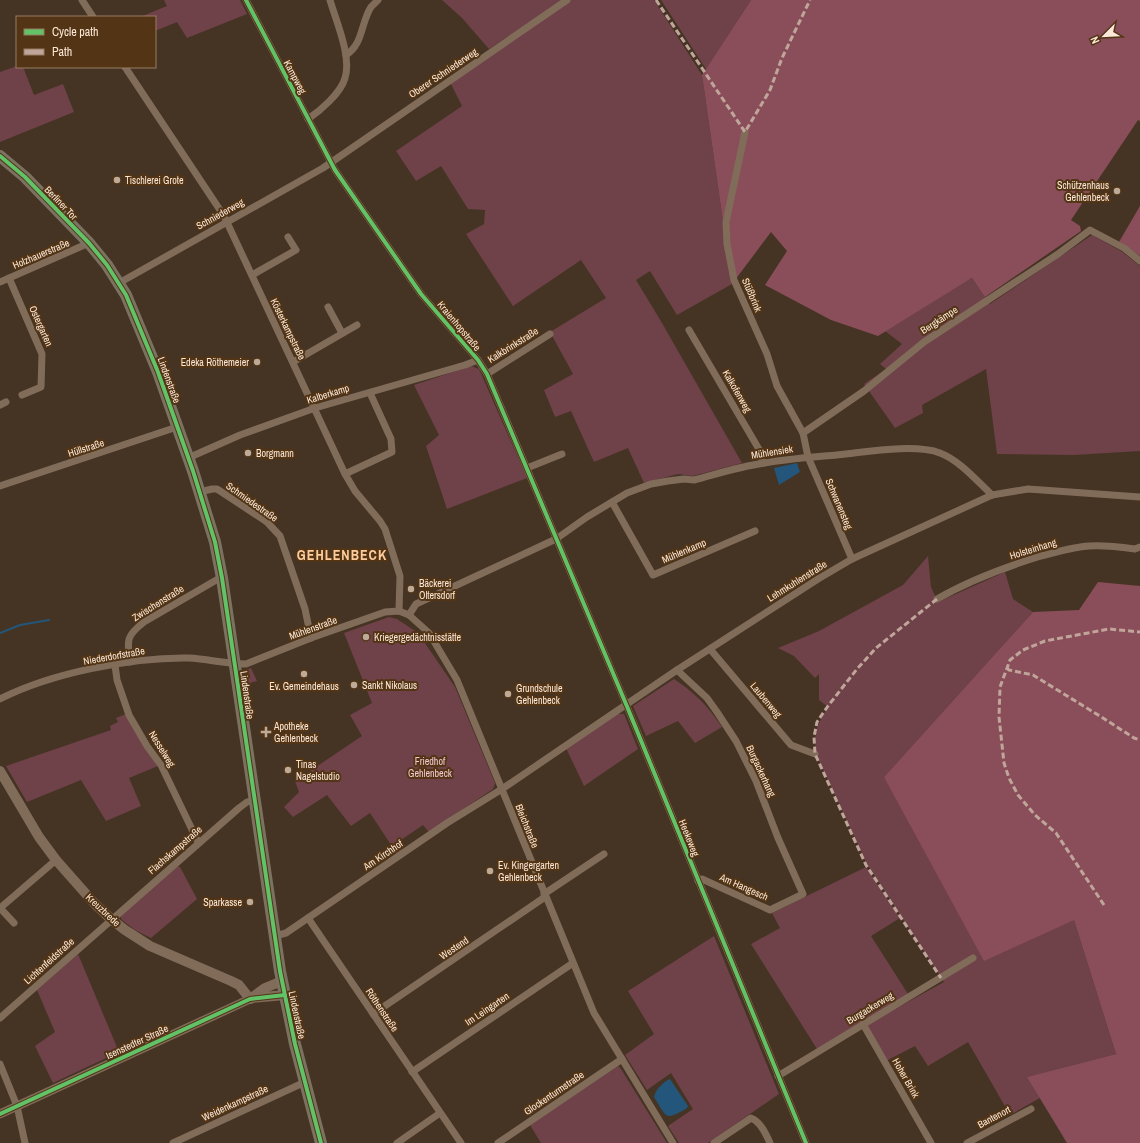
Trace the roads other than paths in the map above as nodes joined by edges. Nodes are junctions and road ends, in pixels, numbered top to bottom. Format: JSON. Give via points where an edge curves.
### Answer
{"nodes":[{"id":1,"x":82,"y":0,"type":"edge"},
{"id":2,"x":246,"y":0,"type":"edge"},
{"id":3,"x":330,"y":0,"type":"edge"},
{"id":4,"x":378,"y":0,"type":"edge"},
{"id":5,"x":567,"y":0,"type":"edge"},
{"id":6,"x":92,"y":16,"type":"edge"},
{"id":7,"x":346,"y":55,"type":"junction"},
{"id":8,"x":126,"y":68,"type":"edge"},
{"id":9,"x":308,"y":119,"type":"junction"},
{"id":10,"x":745,"y":132,"type":"dead end"},
{"id":11,"x":2,"y":161,"type":"edge"},
{"id":12,"x":330,"y":162,"type":"junction"},
{"id":13,"x":227,"y":223,"type":"junction"},
{"id":14,"x":288,"y":237,"type":"dead end"},
{"id":15,"x":89,"y":243,"type":"junction"},
{"id":16,"x":1140,"y":261,"type":"edge"},
{"id":17,"x":107,"y":265,"type":"joint"},
{"id":18,"x":252,"y":275,"type":"junction"},
{"id":19,"x":9,"y":278,"type":"junction"},
{"id":20,"x":0,"y":282,"type":"edge"},
{"id":21,"x":119,"y":283,"type":"junction"},
{"id":22,"x":328,"y":308,"type":"dead end"},
{"id":23,"x":358,"y":325,"type":"dead end"},
{"id":24,"x":689,"y":330,"type":"dead end"},
{"id":25,"x":342,"y":333,"type":"junction"},
{"id":26,"x":550,"y":334,"type":"dead end"},
{"id":27,"x":478,"y":360,"type":"junction"},
{"id":28,"x":293,"y":362,"type":"junction"},
{"id":29,"x":487,"y":374,"type":"junction"},
{"id":30,"x":370,"y":392,"type":"junction"},
{"id":31,"x":22,"y":395,"type":"dead end"},
{"id":32,"x":315,"y":408,"type":"junction"},
{"id":33,"x":177,"y":427,"type":"junction"},
{"id":34,"x":803,"y":432,"type":"junction"},
{"id":35,"x":562,"y":454,"type":"dead end"},
{"id":36,"x":808,"y":457,"type":"junction"},
{"id":37,"x":188,"y":458,"type":"junction"},
{"id":38,"x":763,"y":463,"type":"junction"},
{"id":39,"x":527,"y":468,"type":"junction"},
{"id":40,"x":345,"y":474,"type":"junction"},
{"id":41,"x":0,"y":486,"type":"edge"},
{"id":42,"x":200,"y":492,"type":"junction"},
{"id":43,"x":992,"y":495,"type":"junction"},
{"id":44,"x":1140,"y":497,"type":"edge"},
{"id":45,"x":612,"y":502,"type":"junction"},
{"id":46,"x":755,"y":531,"type":"dead end"},
{"id":47,"x":556,"y":539,"type":"junction"},
{"id":48,"x":1140,"y":547,"type":"edge"},
{"id":49,"x":852,"y":560,"type":"junction"},
{"id":50,"x":222,"y":578,"type":"junction"},
{"id":51,"x":937,"y":599,"type":"dead end"},
{"id":52,"x":398,"y":611,"type":"junction"},
{"id":53,"x":409,"y":615,"type":"junction"},
{"id":54,"x":311,"y":638,"type":"junction"},
{"id":55,"x":710,"y":649,"type":"junction"},
{"id":56,"x":130,"y":662,"type":"junction"},
{"id":57,"x":235,"y":664,"type":"junction"},
{"id":58,"x":115,"y":665,"type":"junction"},
{"id":59,"x":677,"y":670,"type":"junction"},
{"id":60,"x":0,"y":699,"type":"edge"},
{"id":61,"x":626,"y":704,"type":"junction"},
{"id":62,"x":815,"y":754,"type":"dead end"},
{"id":63,"x":0,"y":771,"type":"edge"},
{"id":64,"x":502,"y":789,"type":"junction"},
{"id":65,"x":254,"y":800,"type":"junction"},
{"id":66,"x":198,"y":842,"type":"junction"},
{"id":67,"x":604,"y":854,"type":"dead end"},
{"id":68,"x":56,"y":860,"type":"junction"},
{"id":69,"x":698,"y":881,"type":"junction"},
{"id":70,"x":803,"y":894,"type":"joint"},
{"id":71,"x":545,"y":896,"type":"junction"},
{"id":72,"x":0,"y":908,"type":"edge"},
{"id":73,"x":308,"y":918,"type":"junction"},
{"id":74,"x":111,"y":919,"type":"junction"},
{"id":75,"x":14,"y":923,"type":"dead end"},
{"id":76,"x":275,"y":936,"type":"junction"},
{"id":77,"x":973,"y":958,"type":"dead end"},
{"id":78,"x":573,"y":963,"type":"junction"},
{"id":79,"x":282,"y":981,"type":"junction"},
{"id":80,"x":285,"y":995,"type":"junction"},
{"id":81,"x":250,"y":999,"type":"junction"},
{"id":82,"x":373,"y":1014,"type":"junction"},
{"id":83,"x":0,"y":1018,"type":"edge"},
{"id":84,"x":863,"y":1024,"type":"junction"},
{"id":85,"x":622,"y":1059,"type":"junction"},
{"id":86,"x":0,"y":1064,"type":"edge"},
{"id":87,"x":412,"y":1072,"type":"junction"},
{"id":88,"x":778,"y":1076,"type":"junction"},
{"id":89,"x":305,"y":1082,"type":"junction"},
{"id":90,"x":17,"y":1106,"type":"junction"},
{"id":91,"x":1030,"y":1109,"type":"dead end"},
{"id":92,"x":440,"y":1113,"type":"junction"},
{"id":93,"x":0,"y":1114,"type":"edge"},
{"id":94,"x":25,"y":1143,"type":"edge"},
{"id":95,"x":173,"y":1143,"type":"edge"},
{"id":96,"x":321,"y":1143,"type":"edge"},
{"id":97,"x":397,"y":1143,"type":"edge"},
{"id":98,"x":460,"y":1143,"type":"edge"},
{"id":99,"x":498,"y":1143,"type":"edge"},
{"id":100,"x":673,"y":1143,"type":"edge"},
{"id":101,"x":714,"y":1143,"type":"edge"},
{"id":102,"x":770,"y":1143,"type":"edge"},
{"id":103,"x":806,"y":1143,"type":"edge"},
{"id":104,"x":931,"y":1143,"type":"edge"},
{"id":105,"x":968,"y":1143,"type":"edge"}],
"edges":[{"from":1,"to":6,"type":"street"},
{"from":2,"to":9,"type":"street","name":"Kampweg"},
{"from":3,"to":7,"type":"street"},
{"from":4,"to":7,"type":"street","via":[[371,8],[356,46]]},
{"from":5,"to":12,"type":"street","name":"Oberer Schniederweg"},
{"from":7,"to":9,"type":"street","via":[[347,70],[342,85],[318,112]]},
{"from":8,"to":13,"type":"street","name":"Kösterkampstraße"},
{"from":9,"to":12,"type":"street","name":"Kampweg"},
{"from":10,"to":34,"type":"street","name":"Stüßbrink","via":[[726,222],[727,244],[734,280],[767,354],[777,386]]},
{"from":11,"to":15,"type":"main road","name":"Berliner Tor","via":[[46,198]]},
{"from":12,"to":13,"type":"street","name":"Schniederweg"},
{"from":12,"to":27,"type":"street","name":"Kraienhopstraße","via":[[413,283]]},
{"from":13,"to":18,"type":"street","name":"Kösterkampstraße"},
{"from":13,"to":21,"type":"street","name":"Schniederweg"},
{"from":14,"to":18,"type":"street","via":[[296,250]]},
{"from":15,"to":17,"type":"main road","name":"Berliner Tor"},
{"from":15,"to":19,"type":"street","name":"Holzhauerstraße"},
{"from":16,"to":34,"type":"street","name":"Bergkämpe","via":[[1124,248],[1090,230],[924,342],[864,391]]},
{"from":17,"to":21,"type":"main road","name":"Lindenstraße"},
{"from":18,"to":28,"type":"street","name":"Kösterkampstraße"},
{"from":19,"to":20,"type":"street","name":"Holzhauerstraße"},
{"from":19,"to":31,"type":"street","name":"Ostergarten","via":[[42,354],[41,387]]},
{"from":21,"to":33,"type":"main road","name":"Lindenstraße","via":[[147,344]]},
{"from":22,"to":25,"type":"street"},
{"from":23,"to":25,"type":"street"},
{"from":24,"to":38,"type":"street","name":"Kalkofenweg","via":[[760,451]]},
{"from":25,"to":28,"type":"street"},
{"from":26,"to":29,"type":"street","name":"Kalkbrinkstraße"},
{"from":27,"to":29,"type":"street","name":"Kraienhopstraße"},
{"from":27,"to":30,"type":"street","name":"Kalberkamp"},
{"from":28,"to":32,"type":"street","name":"Kösterkampstraße"},
{"from":29,"to":39,"type":"street","name":"Kraienhopstraße"},
{"from":30,"to":32,"type":"street","name":"Kalberkamp"},
{"from":30,"to":40,"type":"street","via":[[391,439],[392,452]]},
{"from":32,"to":37,"type":"street","name":"Kalberkamp","via":[[240,435]]},
{"from":32,"to":40,"type":"street","name":"Kösterkampstraße"},
{"from":33,"to":37,"type":"main road","name":"Lindenstraße"},
{"from":33,"to":41,"type":"street","name":"Hüllstraße"},
{"from":34,"to":36,"type":"street","name":"Stüßbrink"},
{"from":35,"to":39,"type":"street"},
{"from":36,"to":38,"type":"street","name":"Mühlensiek"},
{"from":36,"to":43,"type":"street","name":"Mühlensiek","via":[[887,449],[940,453],[951,458]]},
{"from":36,"to":49,"type":"street","name":"Schwanensteg"},
{"from":37,"to":42,"type":"main road","name":"Lindenstraße"},
{"from":38,"to":45,"type":"street","name":"Mühlensiek","via":[[694,480],[651,484]]},
{"from":39,"to":47,"type":"street","name":"Kraienhopstraße"},
{"from":40,"to":52,"type":"street","name":"Kösterkampstraße","via":[[354,491],[385,529],[400,576]]},
{"from":42,"to":50,"type":"main road","name":"Lindenstraße","via":[[215,542]]},
{"from":42,"to":54,"type":"street","name":"Schmiedestraße","via":[[217,489],[267,522],[276,531],[282,541],[305,609]]},
{"from":43,"to":44,"type":"street","name":"Lehmkuhlenstraße","via":[[1028,489]]},
{"from":43,"to":49,"type":"street","name":"Lehmkuhlenstraße"},
{"from":45,"to":46,"type":"street","name":"Mühlenkamp","via":[[653,575]]},
{"from":45,"to":47,"type":"street","name":"Mühlensiek"},
{"from":47,"to":53,"type":"street","via":[[416,604]]},
{"from":47,"to":61,"type":"street","name":"Heekeweg"},
{"from":48,"to":51,"type":"street","name":"Holsteinhang","via":[[1135,549],[1099,545],[1057,552],[979,578]]},
{"from":49,"to":55,"type":"street","name":"Lehmkuhlenstraße"},
{"from":50,"to":56,"type":"street","name":"Zwischenstraße","via":[[135,629],[128,642]]},
{"from":50,"to":57,"type":"main road","name":"Lindenstraße"},
{"from":52,"to":53,"type":"street","name":"Bleichstraße"},
{"from":52,"to":54,"type":"street","name":"Mühlenstraße","via":[[385,612]]},
{"from":53,"to":64,"type":"street","name":"Bleichstraße","via":[[429,633],[457,680]]},
{"from":54,"to":57,"type":"street","name":"Mühlenstraße","via":[[246,664]]},
{"from":55,"to":59,"type":"street","name":"Lehmkuhlenstraße"},
{"from":55,"to":62,"type":"street","name":"Laubenweg","via":[[791,745]]},
{"from":56,"to":57,"type":"street","name":"Niederdorfstraße","via":[[190,658]]},
{"from":56,"to":58,"type":"street","name":"Niederdorfstraße"},
{"from":57,"to":65,"type":"main road","name":"Lindenstraße"},
{"from":58,"to":60,"type":"street","name":"Niederdorfstraße","via":[[41,683]]},
{"from":58,"to":66,"type":"street","name":"Nesselweg","via":[[117,680],[129,715],[161,765]]},
{"from":59,"to":61,"type":"street","name":"Lehmkuhlenstraße"},
{"from":59,"to":70,"type":"street","name":"Burgackerhang","via":[[707,698],[736,741],[756,781]]},
{"from":61,"to":64,"type":"street","name":"Lehmkuhlenstraße"},
{"from":61,"to":69,"type":"street","name":"Heekeweg"},
{"from":63,"to":68,"type":"main road","name":"Kreuzbrede","via":[[39,837]]},
{"from":64,"to":71,"type":"street","name":"Bleichstraße"},
{"from":64,"to":73,"type":"street","name":"Am Kirchhof","via":[[447,823]]},
{"from":65,"to":66,"type":"street","name":"Flachskampstraße","via":[[238,808]]},
{"from":65,"to":76,"type":"main road","name":"Lindenstraße"},
{"from":66,"to":74,"type":"street","name":"Flachskampstraße"},
{"from":67,"to":71,"type":"street","name":"Westend"},
{"from":68,"to":72,"type":"street"},
{"from":68,"to":74,"type":"main road","name":"Kreuzbrede"},
{"from":69,"to":70,"type":"street","name":"Am Hangesch","via":[[702,879],[770,910]]},
{"from":69,"to":88,"type":"street","name":"Heekeweg"},
{"from":71,"to":78,"type":"street","name":"Bleichstraße"},
{"from":71,"to":82,"type":"street","name":"Westend"},
{"from":72,"to":75,"type":"street"},
{"from":73,"to":76,"type":"street","name":"Am Kirchhof","via":[[286,933]]},
{"from":73,"to":82,"type":"street","name":"Röthenstraße"},
{"from":74,"to":81,"type":"main road","name":"Kreuzbrede","via":[[150,946],[231,981]]},
{"from":74,"to":83,"type":"street","name":"Lichtenfeldstraße"},
{"from":76,"to":79,"type":"main road","name":"Lindenstraße"},
{"from":77,"to":84,"type":"street","name":"Burgackerweg"},
{"from":78,"to":85,"type":"street","name":"Bleichstraße","via":[[594,1013]]},
{"from":78,"to":87,"type":"street","name":"Im Leingarten"},
{"from":79,"to":80,"type":"main road","name":"Lindenstraße"},
{"from":79,"to":81,"type":"main road","name":"Isenstedter Straße","via":[[265,988]]},
{"from":80,"to":81,"type":"main road","name":"Isenstedter Straße"},
{"from":80,"to":89,"type":"main road","name":"Lindenstraße"},
{"from":81,"to":90,"type":"street","name":"Isenstedter Straße"},
{"from":82,"to":87,"type":"street","name":"Röthenstraße"},
{"from":84,"to":88,"type":"street","name":"Burgackerweg"},
{"from":84,"to":104,"type":"street","name":"Hoher Brink"},
{"from":85,"to":99,"type":"street","name":"Glockenturmstraße"},
{"from":85,"to":100,"type":"street","name":"Bleichstraße"},
{"from":86,"to":90,"type":"street"},
{"from":87,"to":92,"type":"street","name":"Röthenstraße"},
{"from":88,"to":103,"type":"street","name":"Heekeweg"},
{"from":89,"to":95,"type":"street","name":"Weidenkampstraße"},
{"from":89,"to":96,"type":"main road","name":"Lindenstraße"},
{"from":90,"to":93,"type":"street","name":"Isenstedter Straße"},
{"from":90,"to":94,"type":"street"},
{"from":91,"to":105,"type":"street","name":"Bantenort"},
{"from":92,"to":97,"type":"street"},
{"from":92,"to":98,"type":"street","name":"Röthenstraße"},
{"from":101,"to":102,"type":"street","via":[[751,1118],[755,1119]]}]}
